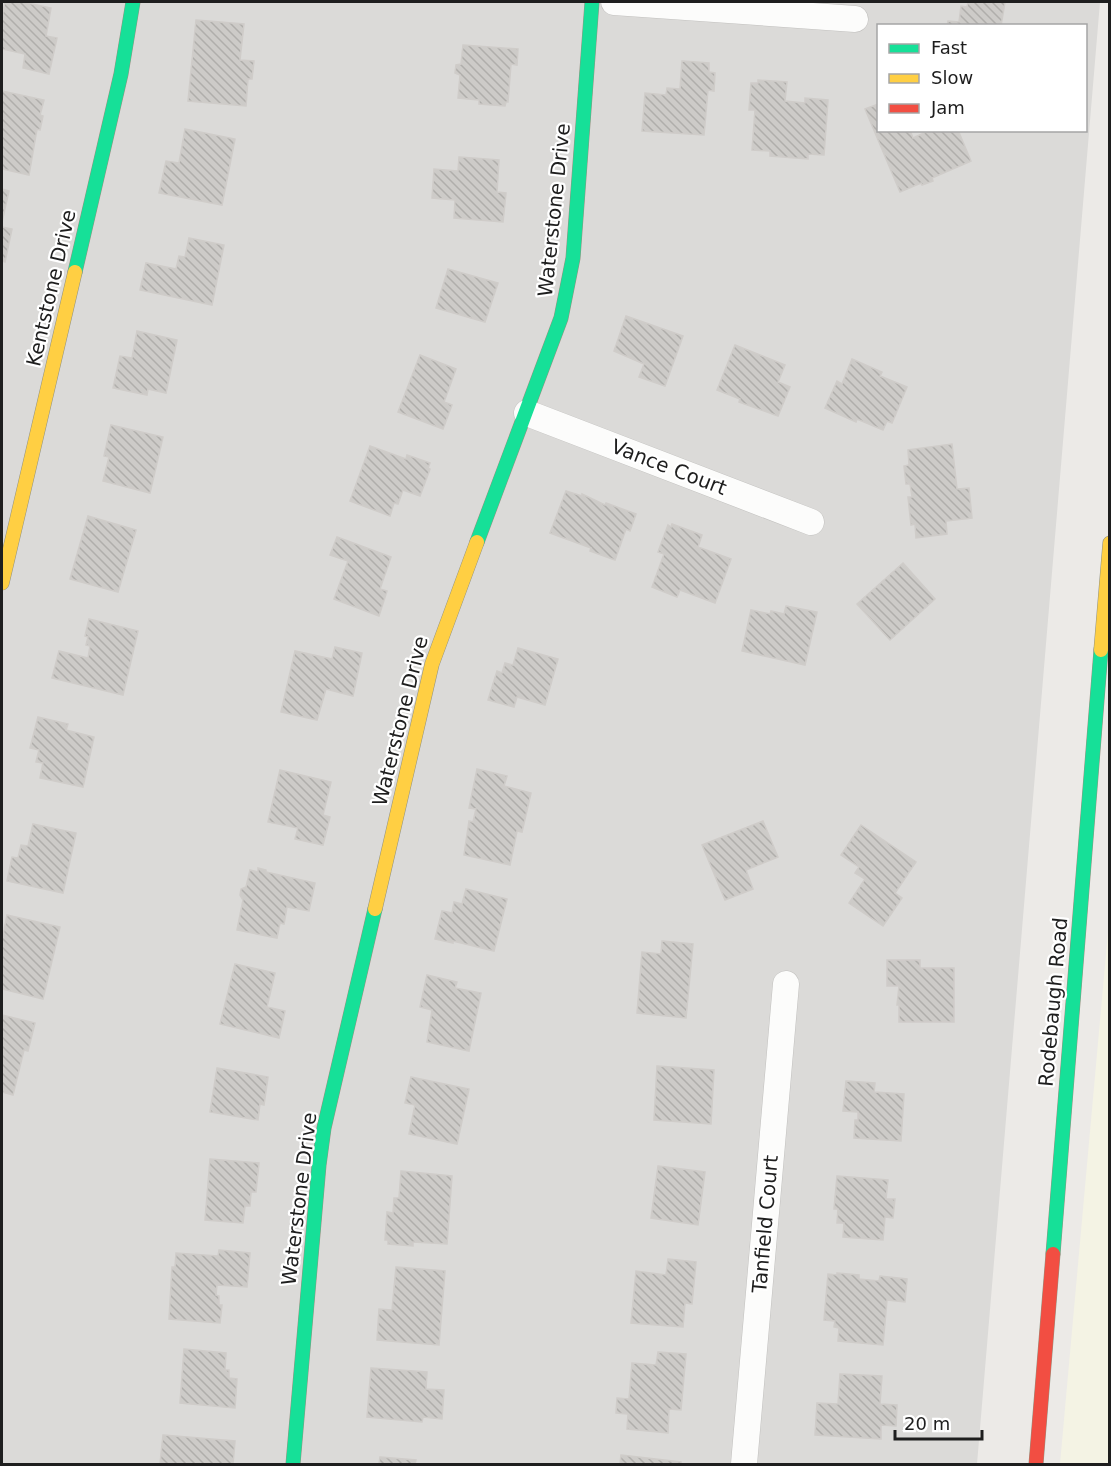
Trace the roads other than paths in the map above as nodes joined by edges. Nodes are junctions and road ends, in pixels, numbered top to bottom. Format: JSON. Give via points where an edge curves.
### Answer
{"nodes":[{"id":1,"x":133,"y":2,"type":"edge"},
{"id":2,"x":592,"y":2,"type":"edge"},
{"id":3,"x":614,"y":2,"type":"edge"},
{"id":4,"x":855,"y":19,"type":"dead end"},
{"id":5,"x":527,"y":412,"type":"junction"},
{"id":6,"x":811,"y":522,"type":"dead end"},
{"id":7,"x":1110,"y":543,"type":"edge"},
{"id":8,"x":2,"y":583,"type":"edge"},
{"id":9,"x":786,"y":984,"type":"dead end"},
{"id":10,"x":293,"y":1464,"type":"edge"},
{"id":11,"x":744,"y":1464,"type":"edge"},
{"id":12,"x":1036,"y":1464,"type":"edge"}],
"edges":[{"from":1,"to":8,"type":"street","name":"Kentstone Drive","via":[[121,74]]},
{"from":2,"to":5,"type":"street","name":"Waterstone Drive","via":[[570,275],[557,333]]},
{"from":3,"to":4,"type":"street"},
{"from":5,"to":6,"type":"street","name":"Vance Court"},
{"from":5,"to":10,"type":"street","name":"Waterstone Drive","via":[[432,664],[324,1128]]},
{"from":7,"to":12,"type":"street","name":"Rodebaugh Road"},
{"from":9,"to":11,"type":"street","name":"Tanfield Court"}]}
